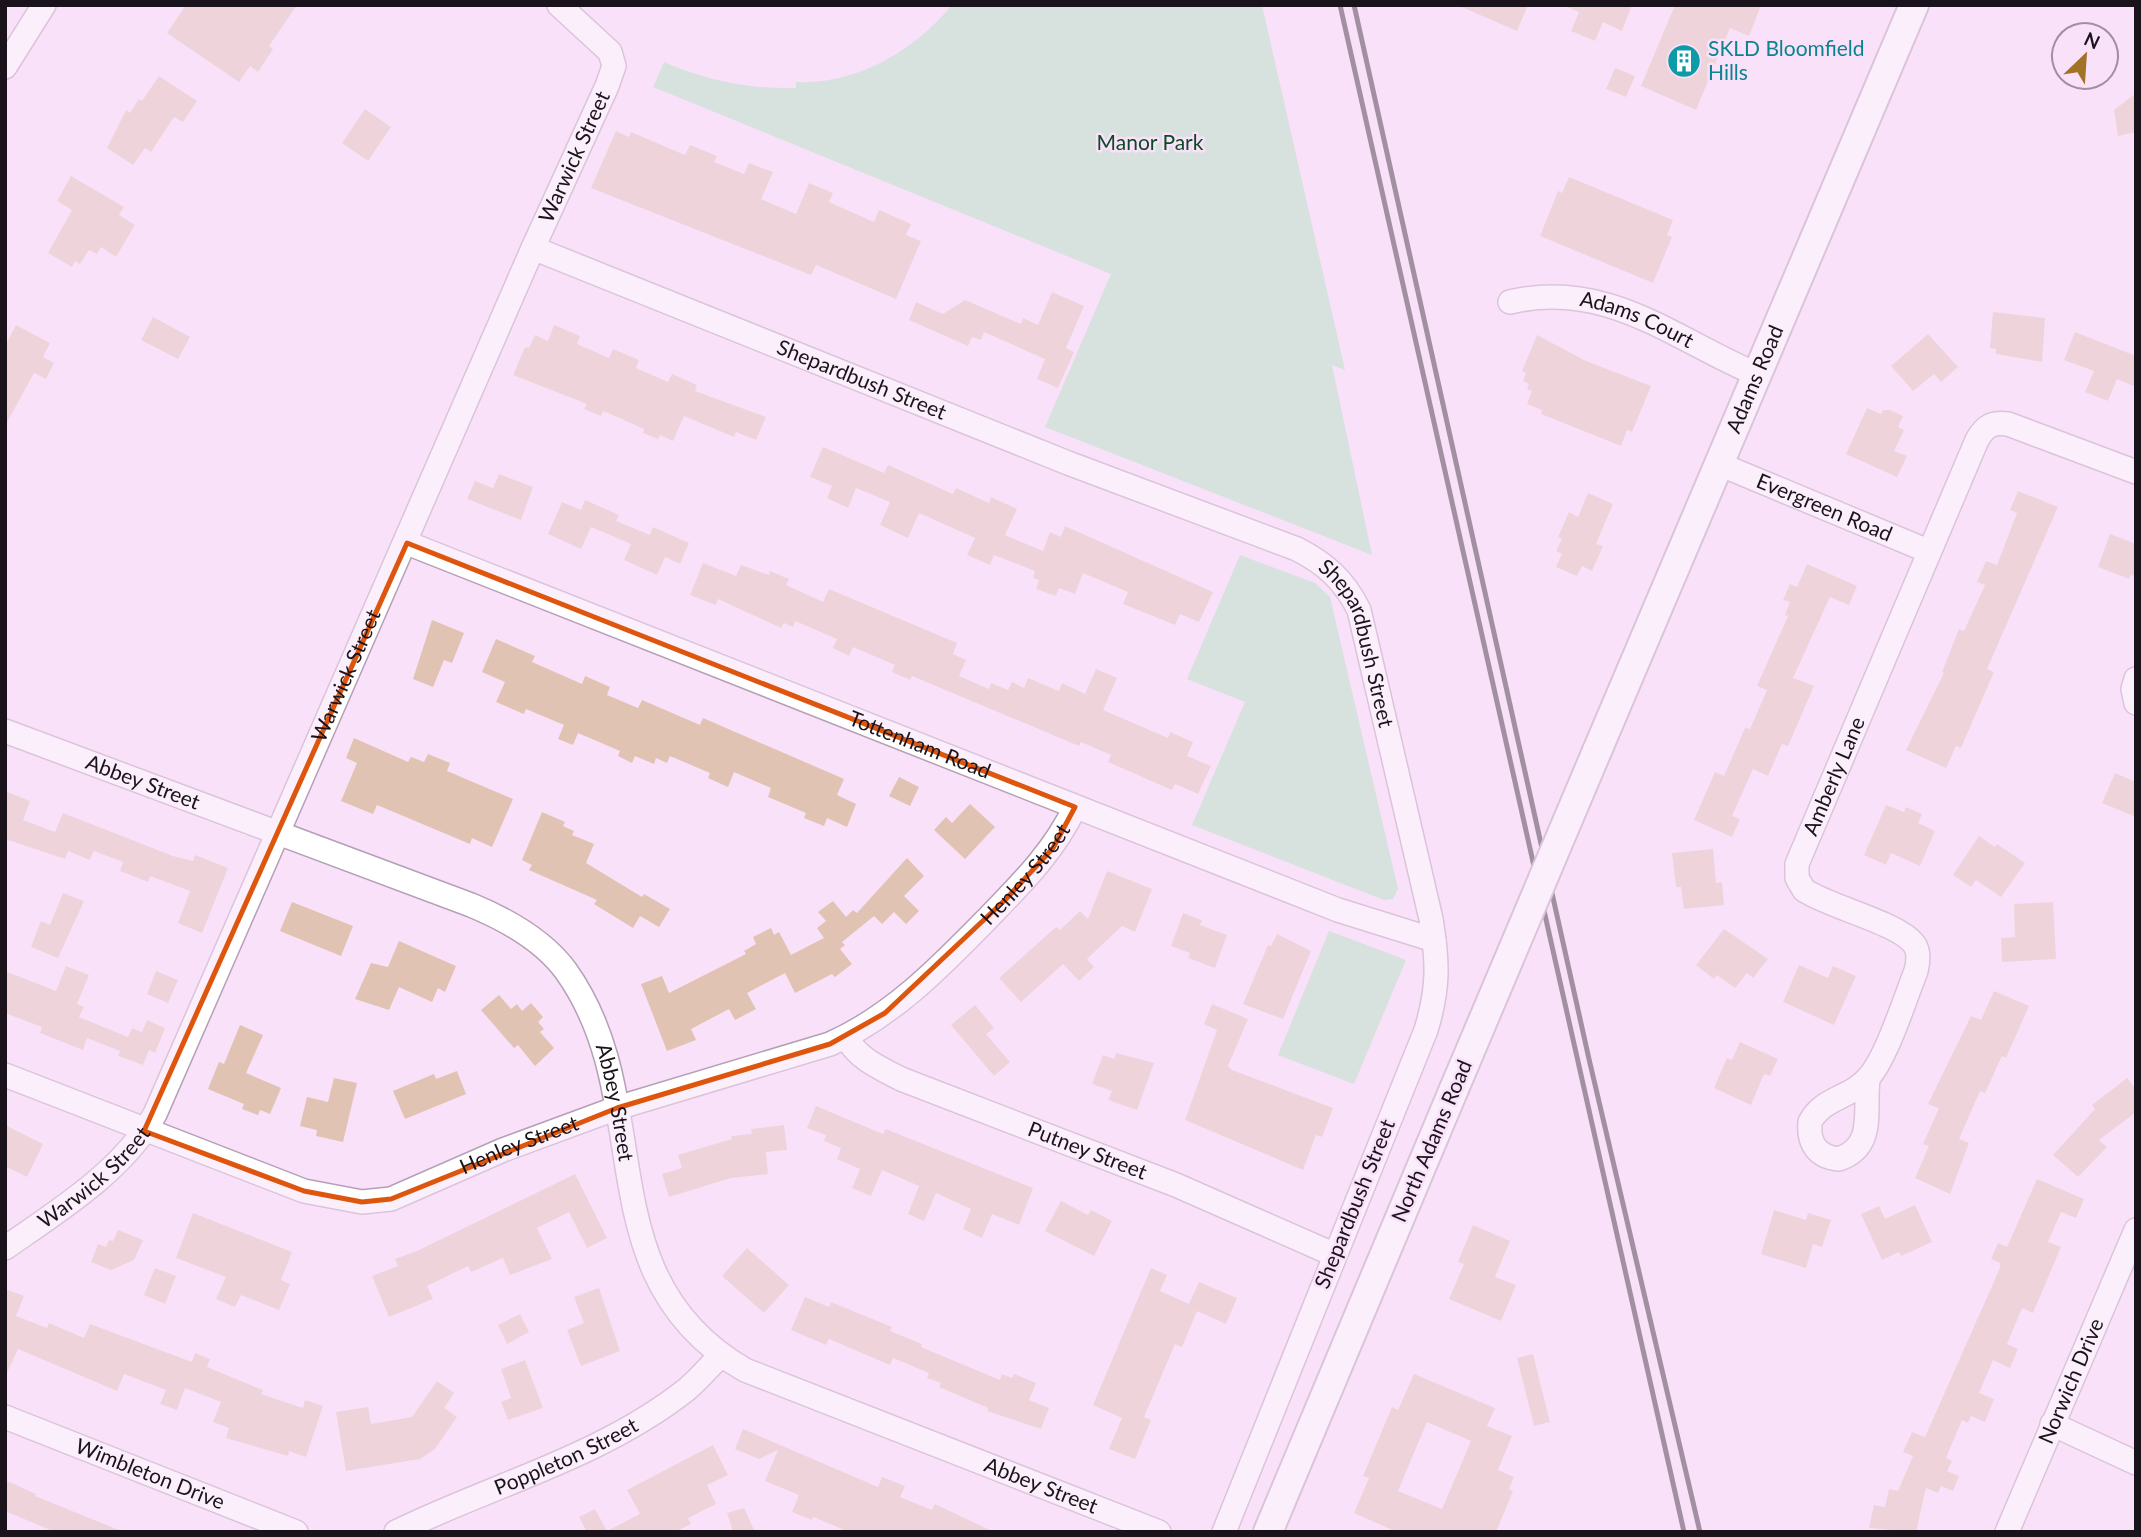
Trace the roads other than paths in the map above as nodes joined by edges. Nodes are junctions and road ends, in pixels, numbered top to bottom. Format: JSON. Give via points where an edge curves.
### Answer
{"nodes":[{"id":1,"x":559,"y":5,"type":"edge"},
{"id":2,"x":1914,"y":5,"type":"edge"},
{"id":3,"x":34,"y":9,"type":"edge"},
{"id":4,"x":5,"y":67,"type":"edge"},
{"id":5,"x":533,"y":248,"type":"junction"},
{"id":6,"x":1510,"y":302,"type":"dead end"},
{"id":7,"x":1756,"y":374,"type":"junction"},
{"id":8,"x":1718,"y":464,"type":"junction"},
{"id":9,"x":2136,"y":472,"type":"edge"},
{"id":10,"x":407,"y":543,"type":"junction"},
{"id":11,"x":1928,"y":551,"type":"junction"},
{"id":12,"x":2136,"y":679,"type":"edge"},
{"id":13,"x":2136,"y":703,"type":"edge"},
{"id":14,"x":5,"y":731,"type":"edge"},
{"id":15,"x":1597,"y":751,"type":"joint"},
{"id":16,"x":1075,"y":807,"type":"junction"},
{"id":17,"x":279,"y":832,"type":"junction"},
{"id":18,"x":1434,"y":940,"type":"junction"},
{"id":19,"x":845,"y":1037,"type":"junction"},
{"id":20,"x":5,"y":1075,"type":"edge"},
{"id":21,"x":1868,"y":1080,"type":"dead end"},
{"id":22,"x":617,"y":1108,"type":"junction"},
{"id":23,"x":144,"y":1131,"type":"junction"},
{"id":24,"x":2136,"y":1230,"type":"edge"},
{"id":25,"x":5,"y":1248,"type":"edge"},
{"id":26,"x":1335,"y":1255,"type":"junction"},
{"id":27,"x":720,"y":1356,"type":"junction"},
{"id":28,"x":5,"y":1417,"type":"edge"},
{"id":29,"x":2052,"y":1424,"type":"junction"},
{"id":30,"x":2136,"y":1463,"type":"edge"},
{"id":31,"x":295,"y":1532,"type":"edge"},
{"id":32,"x":396,"y":1532,"type":"edge"},
{"id":33,"x":1159,"y":1532,"type":"edge"},
{"id":34,"x":1224,"y":1532,"type":"edge"},
{"id":35,"x":1268,"y":1532,"type":"edge"},
{"id":36,"x":2007,"y":1532,"type":"edge"}],
"edges":[{"from":1,"to":5,"type":"street","name":"Warwick Street","via":[[610,52],[614,66]]},
{"from":2,"to":7,"type":"main road","name":"Adams Road"},
{"from":3,"to":4,"type":"street"},
{"from":5,"to":10,"type":"street","name":"Warwick Street"},
{"from":5,"to":18,"type":"street","name":"Shepardbush Street","via":[[1068,463],[1297,549],[1330,569],[1359,610]]},
{"from":6,"to":7,"type":"street","name":"Adams Court","via":[[1555,295],[1602,301]]},
{"from":7,"to":8,"type":"main road","name":"Adams Road"},
{"from":8,"to":11,"type":"street","name":"Evergreen Road"},
{"from":8,"to":15,"type":"main road","name":"Adams Road"},
{"from":9,"to":11,"type":"street","name":"Amberly Lane","via":[[1996,423],[1984,428],[1977,440]]},
{"from":10,"to":16,"type":"street","name":"Tottenham Road"},
{"from":10,"to":17,"type":"street","name":"Warwick Street"},
{"from":11,"to":21,"type":"street","name":"Amberly Lane","via":[[1797,864],[1797,878],[1804,890],[1899,933],[1916,946],[1916,971]]},
{"from":12,"to":13,"type":"street"},
{"from":14,"to":17,"type":"street","name":"Abbey Street"},
{"from":15,"to":35,"type":"main road","name":"North Adams Road","bridge":true},
{"from":16,"to":18,"type":"street","name":"Tottenham Road","via":[[1338,910]]},
{"from":16,"to":19,"type":"street","name":"Henley Street","via":[[1053,848],[942,965],[885,1013]]},
{"from":17,"to":22,"type":"street","name":"Abbey Street","via":[[494,915],[542,948],[564,969],[589,1014]]},
{"from":17,"to":23,"type":"street","name":"Warwick Street"},
{"from":18,"to":26,"type":"street","name":"Shepardbush Street","via":[[1438,977],[1433,1008]]},
{"from":19,"to":22,"type":"street","name":"Henley Street"},
{"from":19,"to":26,"type":"street","name":"Putney Street","via":[[852,1049],[901,1079],[1176,1185]]},
{"from":20,"to":23,"type":"street","name":"Henley Street"},
{"from":22,"to":23,"type":"street","name":"Henley Street","via":[[503,1150],[391,1199],[362,1202],[304,1191]]},
{"from":22,"to":27,"type":"street","name":"Abbey Street","via":[[634,1209],[658,1283],[691,1331]]},
{"from":23,"to":25,"type":"street","name":"Warwick Street","via":[[106,1171]]},
{"from":24,"to":29,"type":"street","name":"Norwich Drive"},
{"from":26,"to":34,"type":"street","name":"Shepardbush Street"},
{"from":27,"to":32,"type":"street","name":"Poppleton Street","via":[[687,1390],[645,1417],[579,1452]]},
{"from":27,"to":33,"type":"street","name":"Abbey Street","via":[[745,1370]]},
{"from":28,"to":31,"type":"street","name":"Wimbleton Drive"},
{"from":29,"to":30,"type":"street"},
{"from":29,"to":36,"type":"street","name":"Norwich Drive"}]}
